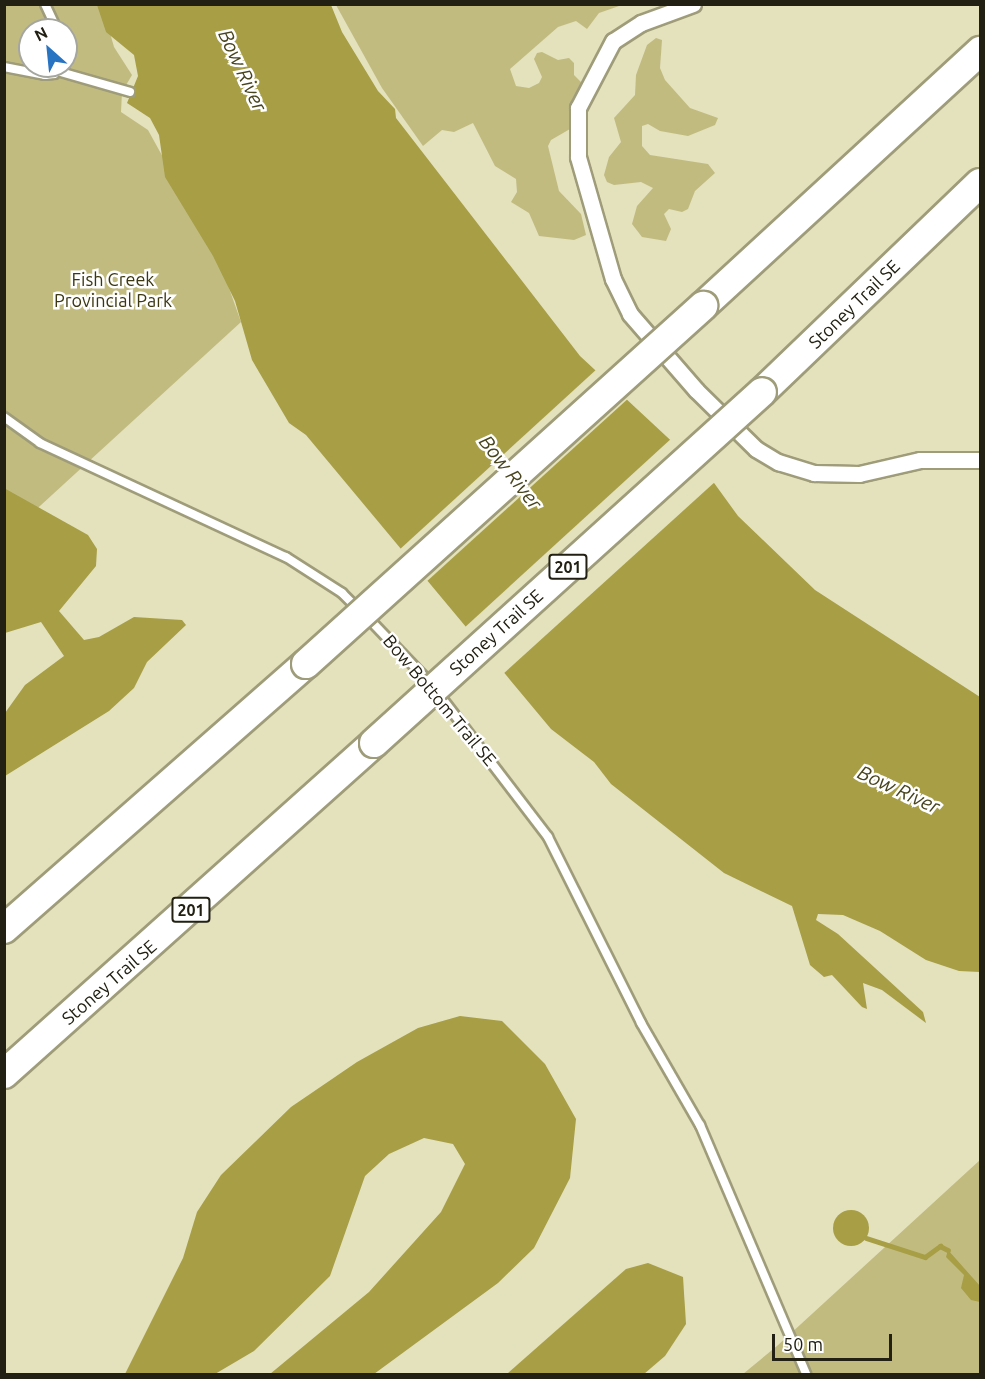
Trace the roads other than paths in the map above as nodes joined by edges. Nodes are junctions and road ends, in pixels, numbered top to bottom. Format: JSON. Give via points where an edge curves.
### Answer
{"nodes":[{"id":1,"x":45,"y":4,"type":"edge"},
{"id":2,"x":693,"y":4,"type":"edge"},
{"id":3,"x":51,"y":18,"type":"edge"},
{"id":4,"x":981,"y":51,"type":"edge"},
{"id":5,"x":78,"y":74,"type":"edge"},
{"id":6,"x":130,"y":92,"type":"dead end"},
{"id":7,"x":981,"y":183,"type":"edge"},
{"id":8,"x":4,"y":417,"type":"edge"},
{"id":9,"x":981,"y":460,"type":"edge"},
{"id":10,"x":4,"y":929,"type":"edge"},
{"id":11,"x":4,"y":1074,"type":"edge"},
{"id":12,"x":806,"y":1374,"type":"edge"}],
"edges":[{"from":1,"to":3,"type":"lane"},
{"from":2,"to":9,"type":"street","via":[[641,23],[613,41],[579,108],[578,157],[613,279],[630,314],[696,390],[756,449],[778,462],[814,473],[858,474],[920,460]]},
{"from":4,"to":10,"type":"highway","bridge":true,"via":[[306,664]]},
{"from":5,"to":6,"type":"lane"},
{"from":7,"to":11,"type":"highway","name":"Stoney Trail SE","number":"201","bridge":true,"via":[[762,392]]},
{"from":8,"to":12,"type":"lane","name":"Bow Bottom Trail SE","via":[[40,442],[286,558],[342,593],[408,657],[478,740],[548,837],[700,1125]]}]}
